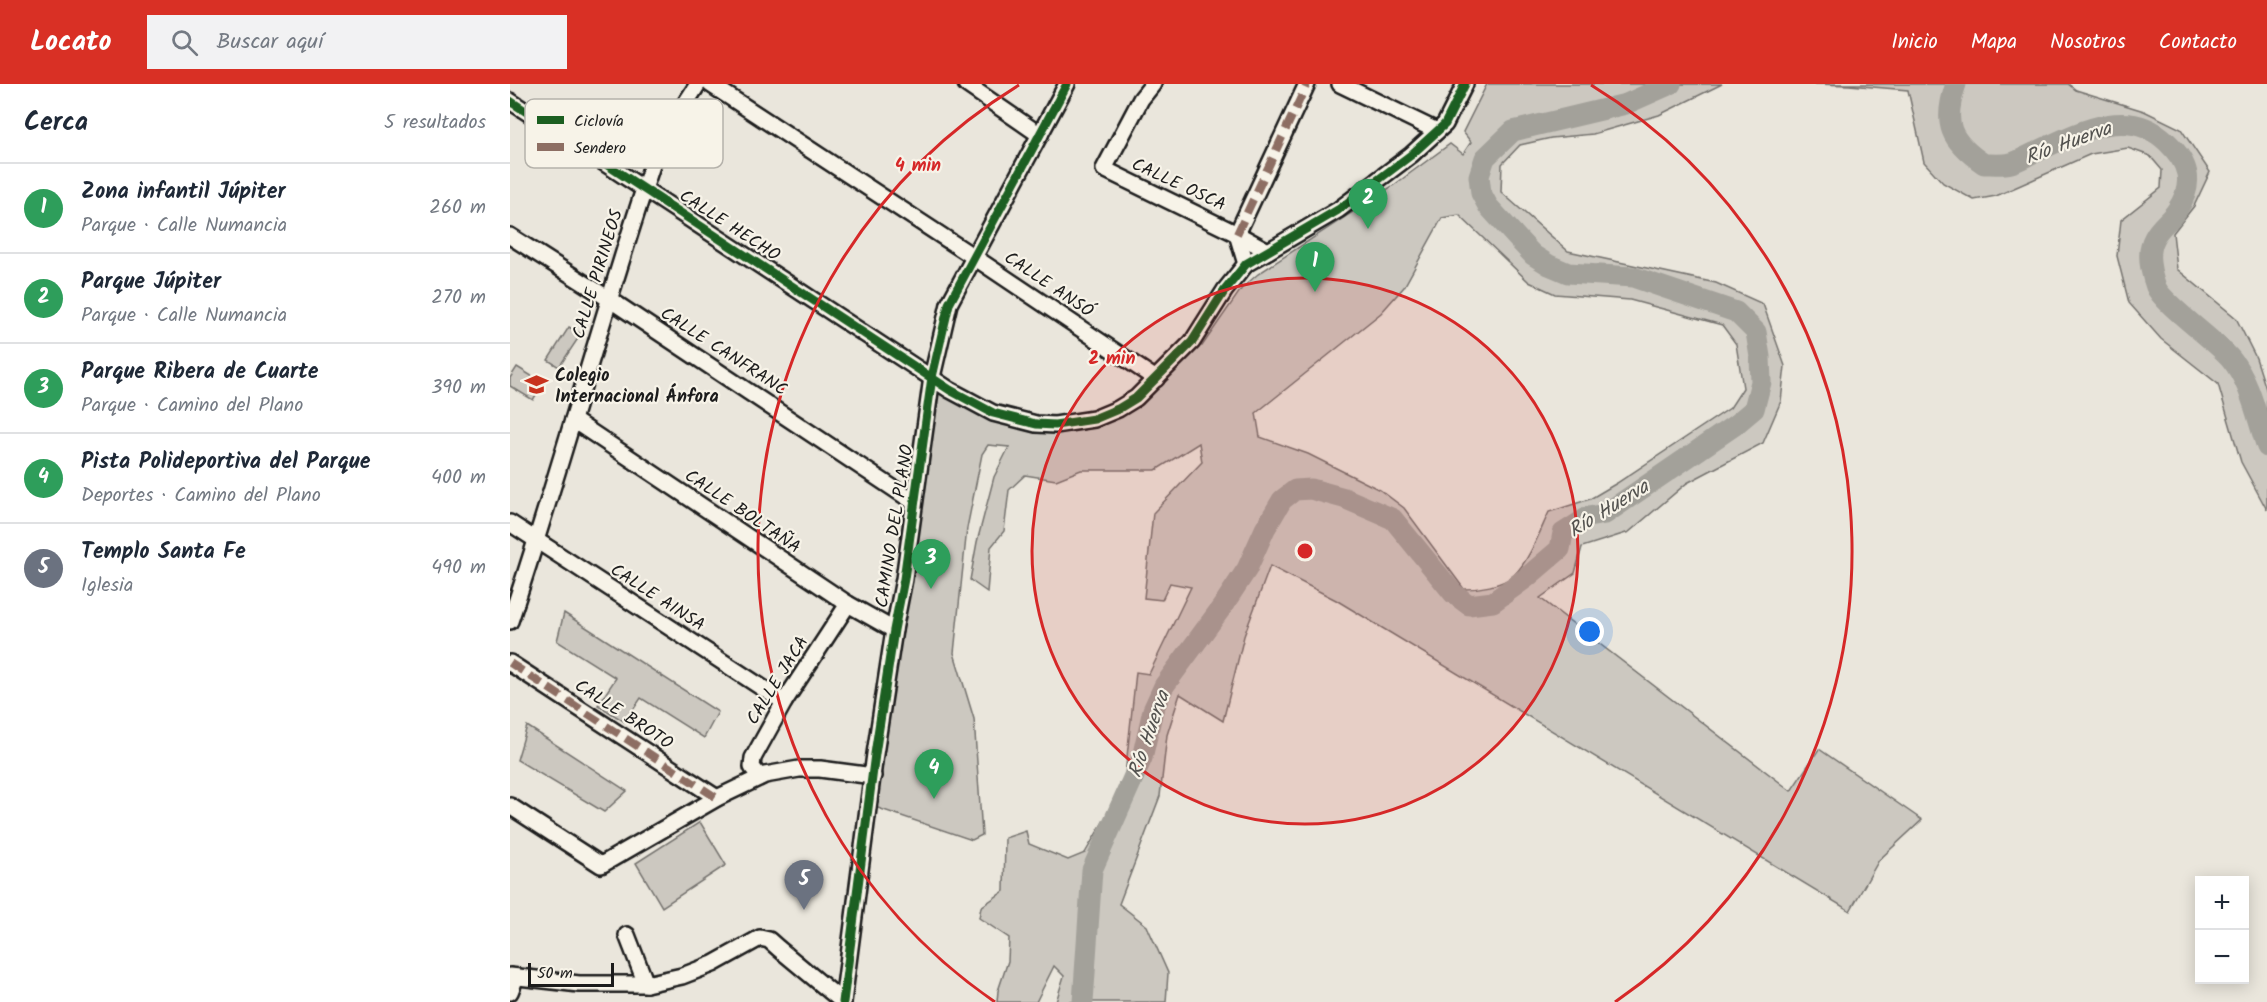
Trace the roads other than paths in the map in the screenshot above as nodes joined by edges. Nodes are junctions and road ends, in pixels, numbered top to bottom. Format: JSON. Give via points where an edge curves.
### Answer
{"nodes":[{"id":1,"x":698,"y":84,"type":"edge"},
{"id":2,"x":710,"y":84,"type":"edge"},
{"id":3,"x":966,"y":84,"type":"edge"},
{"id":4,"x":1067,"y":84,"type":"edge"},
{"id":5,"x":1153,"y":84,"type":"edge"},
{"id":6,"x":1307,"y":84,"type":"edge"},
{"id":7,"x":1340,"y":84,"type":"edge"},
{"id":8,"x":1465,"y":84,"type":"edge"},
{"id":9,"x":688,"y":99,"type":"edge"},
{"id":10,"x":510,"y":101,"type":"edge"},
{"id":11,"x":525,"y":111,"type":"edge"},
{"id":12,"x":1437,"y":131,"type":"junction"},
{"id":13,"x":1040,"y":135,"type":"junction"},
{"id":14,"x":612,"y":168,"type":"edge"},
{"id":15,"x":651,"y":168,"type":"edge"},
{"id":16,"x":644,"y":189,"type":"junction"},
{"id":17,"x":1237,"y":234,"type":"junction"},
{"id":18,"x":510,"y":236,"type":"edge"},
{"id":19,"x":1268,"y":251,"type":"junction"},
{"id":20,"x":974,"y":257,"type":"junction"},
{"id":21,"x":1246,"y":264,"type":"junction"},
{"id":22,"x":609,"y":299,"type":"junction"},
{"id":23,"x":932,"y":377,"type":"junction"},
{"id":24,"x":1156,"y":380,"type":"junction"},
{"id":25,"x":573,"y":420,"type":"junction"},
{"id":26,"x":914,"y":502,"type":"junction"},
{"id":27,"x":510,"y":523,"type":"edge"},
{"id":28,"x":537,"y":542,"type":"junction"},
{"id":29,"x":848,"y":604,"type":"junction"},
{"id":30,"x":510,"y":621,"type":"edge"},
{"id":31,"x":894,"y":630,"type":"junction"},
{"id":32,"x":510,"y":663,"type":"edge"},
{"id":33,"x":784,"y":702,"type":"junction"},
{"id":34,"x":873,"y":776,"type":"junction"},
{"id":35,"x":760,"y":777,"type":"junction"},
{"id":36,"x":717,"y":798,"type":"junction"},
{"id":37,"x":510,"y":806,"type":"edge"},
{"id":38,"x":627,"y":935,"type":"dead end"},
{"id":39,"x":513,"y":977,"type":"edge"},
{"id":40,"x":646,"y":984,"type":"junction"},
{"id":41,"x":510,"y":992,"type":"edge"},
{"id":42,"x":843,"y":1002,"type":"edge"}],
"edges":[{"from":1,"to":9,"type":"street","name":"CALLE PIRINEOS"},
{"from":2,"to":20,"type":"street","name":"CALLE ANSÓ"},
{"from":3,"to":13,"type":"street"},
{"from":4,"to":13,"type":"street","name":"CAMINO DEL PLANO"},
{"from":5,"to":17,"type":"street","name":"CALLE OSCA","via":[[1104,169]]},
{"from":6,"to":17,"type":"street"},
{"from":7,"to":12,"type":"street"},
{"from":8,"to":12,"type":"street","via":[[1445,124]]},
{"from":10,"to":11,"type":"street","name":"CALLE HECHO"},
{"from":12,"to":19,"type":"street","via":[[1338,210]]},
{"from":13,"to":20,"type":"street","name":"CAMINO DEL PLANO"},
{"from":14,"to":16,"type":"street","name":"CALLE HECHO"},
{"from":15,"to":16,"type":"street","name":"CALLE PIRINEOS"},
{"from":16,"to":22,"type":"street","name":"CALLE PIRINEOS"},
{"from":16,"to":23,"type":"street","name":"CALLE HECHO"},
{"from":17,"to":19,"type":"street","name":"CALLE OSCA"},
{"from":17,"to":21,"type":"street","name":"CALLE OSCA"},
{"from":18,"to":22,"type":"street","name":"CALLE CANFRANC"},
{"from":19,"to":21,"type":"street"},
{"from":20,"to":23,"type":"street","name":"CAMINO DEL PLANO","via":[[949,304]]},
{"from":20,"to":24,"type":"street","name":"CALLE ANSÓ"},
{"from":21,"to":24,"type":"street","name":"CALLE HECHO","via":[[1192,342]]},
{"from":22,"to":25,"type":"street","name":"CALLE PIRINEOS"},
{"from":22,"to":26,"type":"street","name":"CALLE CANFRANC"},
{"from":23,"to":24,"type":"street","name":"CALLE HECHO","via":[[993,413],[1017,421],[1054,425],[1094,419],[1118,409]]},
{"from":23,"to":26,"type":"street","name":"CAMINO DEL PLANO"},
{"from":25,"to":28,"type":"street","name":"CALLE PIRINEOS"},
{"from":25,"to":29,"type":"street","name":"CALLE BOLTAÑA"},
{"from":26,"to":31,"type":"street","name":"CAMINO DEL PLANO"},
{"from":27,"to":28,"type":"street","name":"CALLE AINSA"},
{"from":28,"to":30,"type":"street","name":"CALLE PIRINEOS"},
{"from":28,"to":33,"type":"street","name":"CALLE AINSA"},
{"from":29,"to":31,"type":"street","name":"CALLE BOLTAÑA"},
{"from":29,"to":33,"type":"street","name":"CALLE JACA"},
{"from":31,"to":34,"type":"street","name":"CAMINO DEL PLANO"},
{"from":32,"to":36,"type":"street","name":"CALLE BROTO"},
{"from":33,"to":35,"type":"street","name":"CALLE JACA","via":[[753,758],[753,767]]},
{"from":34,"to":35,"type":"street","via":[[799,769]]},
{"from":34,"to":42,"type":"street","name":"CAMINO DEL PLANO"},
{"from":35,"to":36,"type":"street"},
{"from":36,"to":37,"type":"street","via":[[601,865]]},
{"from":38,"to":40,"type":"street"},
{"from":39,"to":40,"type":"street","via":[[588,984]]},
{"from":39,"to":41,"type":"street"},
{"from":40,"to":42,"type":"street","via":[[713,964],[754,940],[765,939]]}]}
